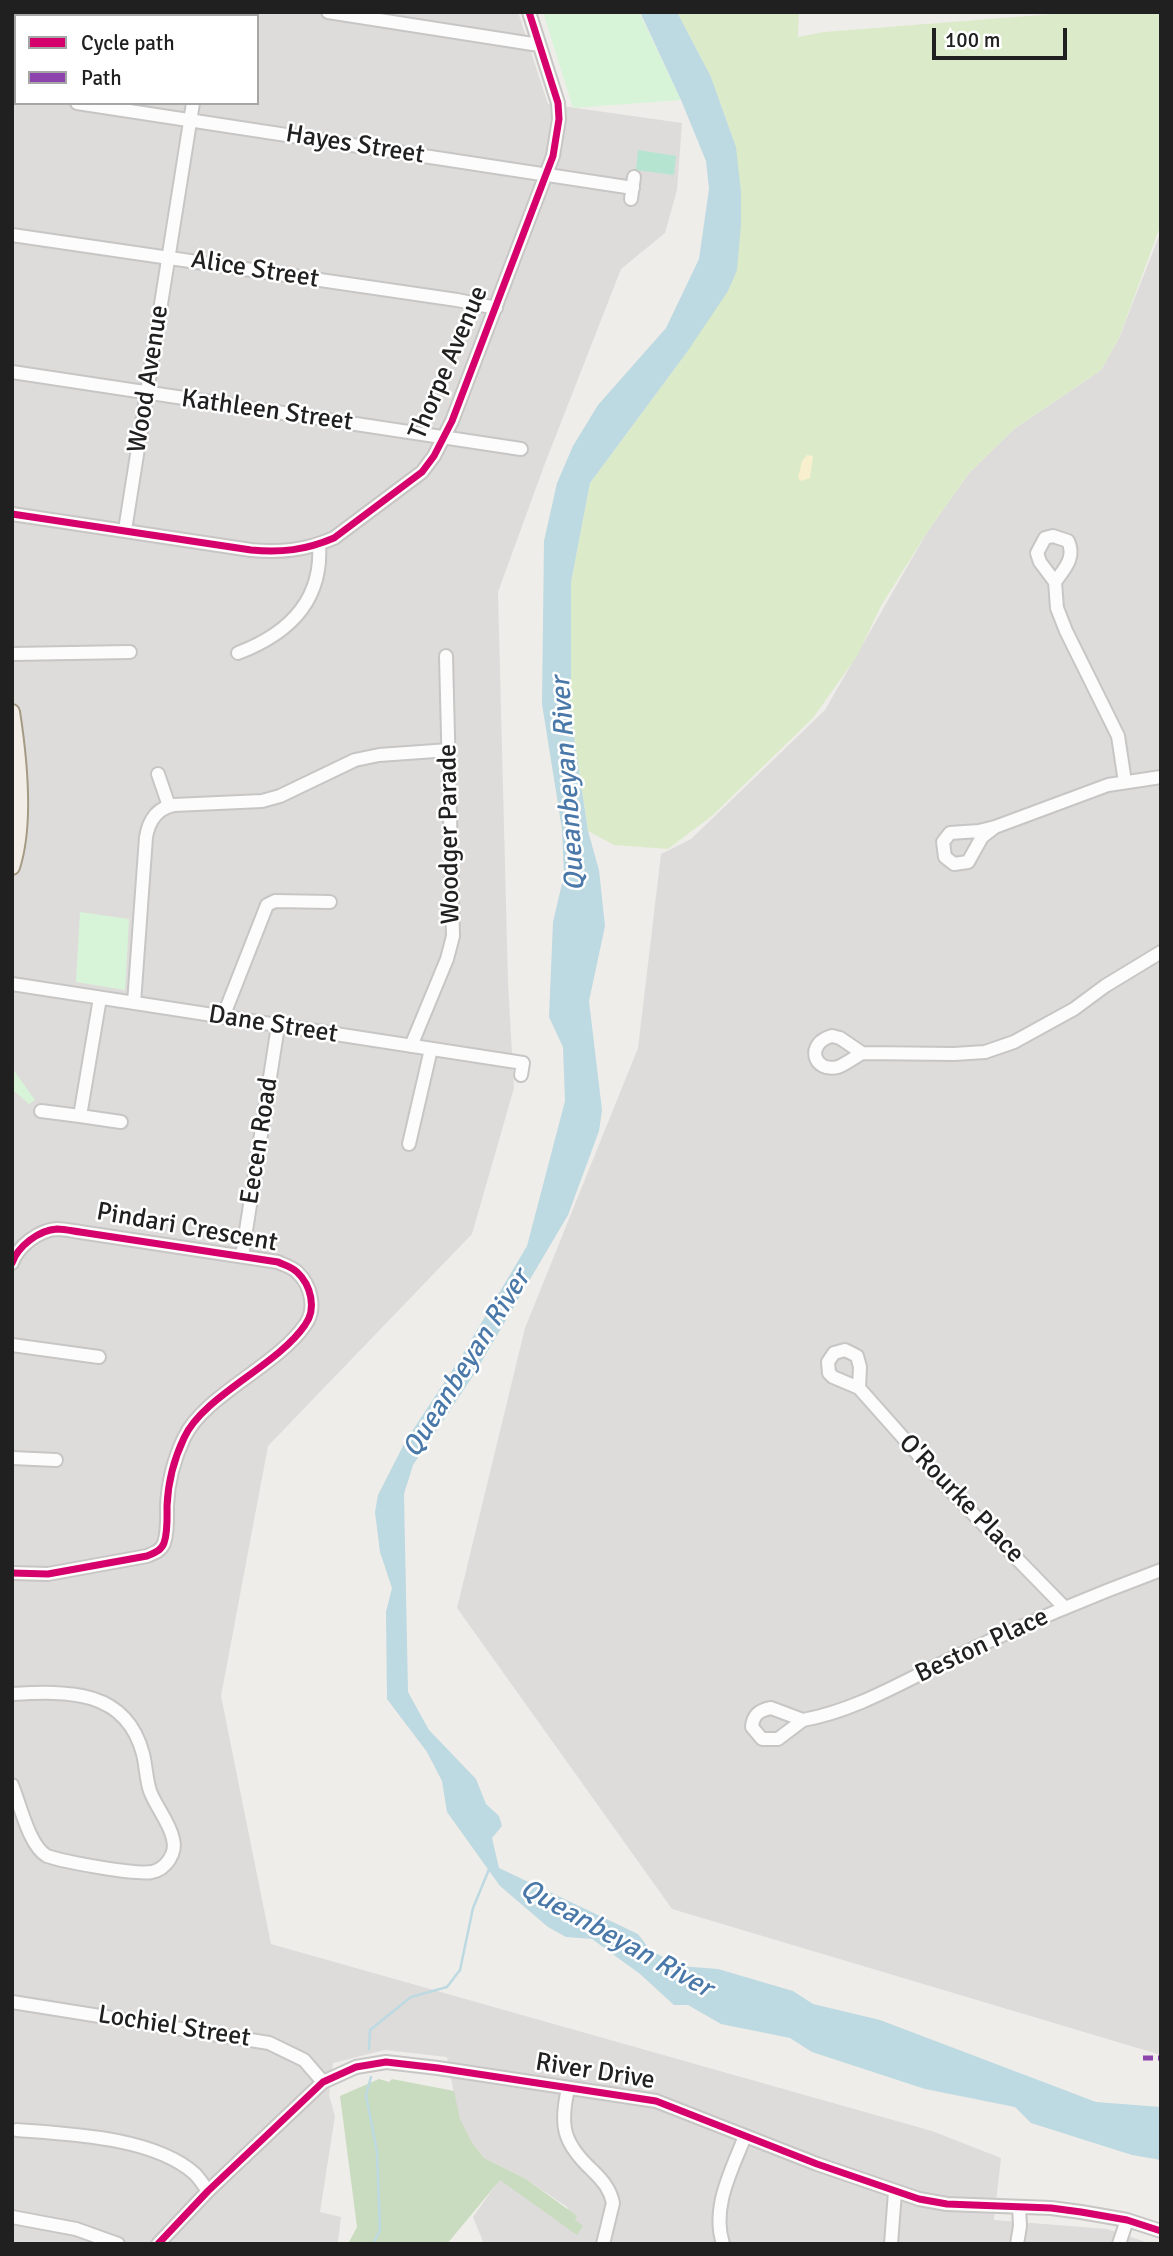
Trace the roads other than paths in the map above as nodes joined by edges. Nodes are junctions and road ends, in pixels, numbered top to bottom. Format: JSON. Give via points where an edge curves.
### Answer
{"nodes":[{"id":1,"x":328,"y":12,"type":"edge"},
{"id":2,"x":529,"y":12,"type":"edge"},
{"id":3,"x":539,"y":45,"type":"junction"},
{"id":4,"x":90,"y":105,"type":"edge"},
{"id":5,"x":193,"y":105,"type":"edge"},
{"id":6,"x":190,"y":121,"type":"junction"},
{"id":7,"x":548,"y":174,"type":"junction"},
{"id":8,"x":633,"y":188,"type":"dead end"},
{"id":9,"x":12,"y":235,"type":"edge"},
{"id":10,"x":168,"y":257,"type":"junction"},
{"id":11,"x":496,"y":308,"type":"junction"},
{"id":12,"x":12,"y":372,"type":"edge"},
{"id":13,"x":146,"y":393,"type":"junction"},
{"id":14,"x":444,"y":437,"type":"junction"},
{"id":15,"x":521,"y":448,"type":"dead end"},
{"id":16,"x":12,"y":514,"type":"edge"},
{"id":17,"x":125,"y":530,"type":"junction"},
{"id":18,"x":319,"y":544,"type":"junction"},
{"id":19,"x":1055,"y":582,"type":"dead end"},
{"id":20,"x":130,"y":652,"type":"dead end"},
{"id":21,"x":238,"y":653,"type":"dead end"},
{"id":22,"x":12,"y":654,"type":"edge"},
{"id":23,"x":446,"y":656,"type":"dead end"},
{"id":24,"x":12,"y":712,"type":"edge"},
{"id":25,"x":449,"y":750,"type":"junction"},
{"id":26,"x":158,"y":774,"type":"dead end"},
{"id":27,"x":1161,"y":777,"type":"edge"},
{"id":28,"x":1125,"y":782,"type":"junction"},
{"id":29,"x":169,"y":806,"type":"junction"},
{"id":30,"x":995,"y":827,"type":"junction"},
{"id":31,"x":963,"y":832,"type":"junction"},
{"id":32,"x":975,"y":853,"type":"junction"},
{"id":33,"x":12,"y":867,"type":"edge"},
{"id":34,"x":330,"y":902,"type":"dead end"},
{"id":35,"x":1161,"y":952,"type":"edge"},
{"id":36,"x":12,"y":984,"type":"edge"},
{"id":37,"x":100,"y":998,"type":"junction"},
{"id":38,"x":134,"y":1003,"type":"junction"},
{"id":39,"x":223,"y":1017,"type":"junction"},
{"id":40,"x":278,"y":1026,"type":"junction"},
{"id":41,"x":411,"y":1046,"type":"junction"},
{"id":42,"x":431,"y":1049,"type":"junction"},
{"id":43,"x":862,"y":1053,"type":"dead end"},
{"id":44,"x":521,"y":1075,"type":"dead end"},
{"id":45,"x":41,"y":1111,"type":"dead end"},
{"id":46,"x":80,"y":1116,"type":"junction"},
{"id":47,"x":121,"y":1122,"type":"dead end"},
{"id":48,"x":409,"y":1144,"type":"dead end"},
{"id":49,"x":242,"y":1256,"type":"junction"},
{"id":50,"x":12,"y":1263,"type":"edge"},
{"id":51,"x":12,"y":1345,"type":"edge"},
{"id":52,"x":99,"y":1357,"type":"dead end"},
{"id":53,"x":859,"y":1388,"type":"dead end"},
{"id":54,"x":12,"y":1458,"type":"edge"},
{"id":55,"x":56,"y":1460,"type":"dead end"},
{"id":56,"x":1161,"y":1570,"type":"edge"},
{"id":57,"x":12,"y":1572,"type":"edge"},
{"id":58,"x":1065,"y":1608,"type":"junction"},
{"id":59,"x":12,"y":1694,"type":"edge"},
{"id":60,"x":803,"y":1720,"type":"dead end"},
{"id":61,"x":12,"y":1785,"type":"edge"},
{"id":62,"x":12,"y":2002,"type":"edge"},
{"id":63,"x":323,"y":2082,"type":"junction"},
{"id":64,"x":568,"y":2089,"type":"junction"},
{"id":65,"x":17,"y":2130,"type":"dead end"},
{"id":66,"x":745,"y":2136,"type":"junction"},
{"id":67,"x":208,"y":2191,"type":"junction"},
{"id":68,"x":895,"y":2192,"type":"junction"},
{"id":69,"x":1018,"y":2207,"type":"junction"},
{"id":70,"x":12,"y":2217,"type":"edge"},
{"id":71,"x":1127,"y":2220,"type":"junction"},
{"id":72,"x":1161,"y":2231,"type":"edge"},
{"id":73,"x":118,"y":2244,"type":"edge"},
{"id":74,"x":158,"y":2244,"type":"edge"},
{"id":75,"x":603,"y":2244,"type":"edge"},
{"id":76,"x":723,"y":2244,"type":"edge"},
{"id":77,"x":891,"y":2244,"type":"edge"},
{"id":78,"x":1017,"y":2244,"type":"edge"},
{"id":79,"x":1119,"y":2244,"type":"edge"}],
"edges":[{"from":1,"to":3,"type":"street"},
{"from":2,"to":3,"type":"street","name":"Thorpe Avenue"},
{"from":3,"to":7,"type":"street","name":"Thorpe Avenue","via":[[558,103]]},
{"from":4,"to":6,"type":"street","name":"Hayes Street"},
{"from":5,"to":6,"type":"street","name":"Wood Avenue"},
{"from":6,"to":7,"type":"street","name":"Hayes Street"},
{"from":6,"to":10,"type":"street","name":"Wood Avenue"},
{"from":7,"to":8,"type":"street","name":"Hayes Street"},
{"from":7,"to":11,"type":"street","name":"Thorpe Avenue"},
{"from":9,"to":10,"type":"street","name":"Alice Street"},
{"from":10,"to":11,"type":"street","name":"Alice Street"},
{"from":10,"to":13,"type":"street","name":"Wood Avenue"},
{"from":11,"to":14,"type":"street","name":"Thorpe Avenue"},
{"from":12,"to":13,"type":"street","name":"Kathleen Street"},
{"from":13,"to":14,"type":"street","name":"Kathleen Street"},
{"from":13,"to":17,"type":"street","name":"Wood Avenue"},
{"from":14,"to":15,"type":"street","name":"Kathleen Street"},
{"from":14,"to":18,"type":"street","name":"Thorpe Avenue","via":[[422,472],[347,530]]},
{"from":16,"to":17,"type":"street","name":"Thorpe Avenue"},
{"from":17,"to":18,"type":"street","name":"Thorpe Avenue","via":[[269,552]]},
{"from":18,"to":21,"type":"street","via":[[318,576],[293,619],[262,644]]},
{"from":19,"to":28,"type":"street","via":[[1057,608],[1066,631],[1118,736]]},
{"from":20,"to":22,"type":"street"},
{"from":23,"to":25,"type":"street","name":"Woodger Parade"},
{"from":24,"to":33,"type":"main road","via":[[20,821]]},
{"from":25,"to":29,"type":"street","via":[[355,760],[262,801]]},
{"from":25,"to":41,"type":"street","name":"Woodger Parade","via":[[453,936]]},
{"from":26,"to":29,"type":"street"},
{"from":27,"to":28,"type":"street"},
{"from":28,"to":30,"type":"street","via":[[1067,798]]},
{"from":29,"to":38,"type":"street","via":[[152,819],[146,837]]},
{"from":30,"to":31,"type":"street"},
{"from":30,"to":32,"type":"street","via":[[982,837]]},
{"from":31,"to":32,"type":"street","via":[[972,838]]},
{"from":31,"to":32,"type":"street","via":[[946,837],[942,846],[945,857],[962,864]]},
{"from":34,"to":39,"type":"street","via":[[269,903]]},
{"from":35,"to":43,"type":"street","via":[[1074,1009],[1014,1042],[985,1052]]},
{"from":36,"to":37,"type":"street","name":"Dane Street"},
{"from":37,"to":38,"type":"street","name":"Dane Street"},
{"from":37,"to":46,"type":"street"},
{"from":38,"to":39,"type":"street","name":"Dane Street"},
{"from":39,"to":40,"type":"street","name":"Dane Street"},
{"from":40,"to":41,"type":"street","name":"Dane Street"},
{"from":40,"to":49,"type":"street","name":"Eecen Road"},
{"from":41,"to":42,"type":"street","name":"Dane Street"},
{"from":42,"to":44,"type":"street","name":"Dane Street","via":[[523,1063]]},
{"from":42,"to":48,"type":"street"},
{"from":45,"to":46,"type":"street"},
{"from":46,"to":47,"type":"street"},
{"from":49,"to":50,"type":"street","name":"Pindari Crescent","via":[[55,1229],[28,1241]]},
{"from":49,"to":57,"type":"street","name":"Pindari Crescent","via":[[278,1262],[296,1271],[313,1307],[306,1325],[207,1409],[185,1435],[171,1473],[164,1543],[148,1556],[58,1573]]},
{"from":51,"to":52,"type":"street"},
{"from":53,"to":58,"type":"street","name":"O'Rourke Place"},
{"from":54,"to":55,"type":"street"},
{"from":56,"to":58,"type":"street","name":"Beston Place"},
{"from":58,"to":60,"type":"street","name":"Beston Place","via":[[861,1703]]},
{"from":59,"to":61,"type":"street","via":[[101,1700],[129,1720],[144,1755],[150,1792],[174,1848],[160,1869],[143,1873],[47,1856],[32,1838]]},
{"from":62,"to":63,"type":"street","name":"Lochiel Street","via":[[269,2043],[304,2060]]},
{"from":63,"to":64,"type":"street","name":"River Drive","via":[[356,2067],[393,2063]]},
{"from":63,"to":67,"type":"street","name":"River Drive"},
{"from":64,"to":66,"type":"street","name":"River Drive","via":[[656,2101]]},
{"from":64,"to":75,"type":"street","via":[[562,2113],[566,2137],[604,2181],[611,2197]]},
{"from":65,"to":67,"type":"street","via":[[99,2137],[153,2151],[195,2175]]},
{"from":66,"to":68,"type":"street","name":"River Drive"},
{"from":66,"to":76,"type":"street","via":[[721,2203]]},
{"from":67,"to":74,"type":"street","name":"River Drive"},
{"from":68,"to":69,"type":"street","name":"River Drive","via":[[947,2204]]},
{"from":68,"to":77,"type":"street"},
{"from":69,"to":71,"type":"street","name":"River Drive"},
{"from":69,"to":78,"type":"street"},
{"from":70,"to":73,"type":"street","via":[[76,2229]]},
{"from":71,"to":72,"type":"street","name":"River Drive"},
{"from":71,"to":79,"type":"street"}]}
